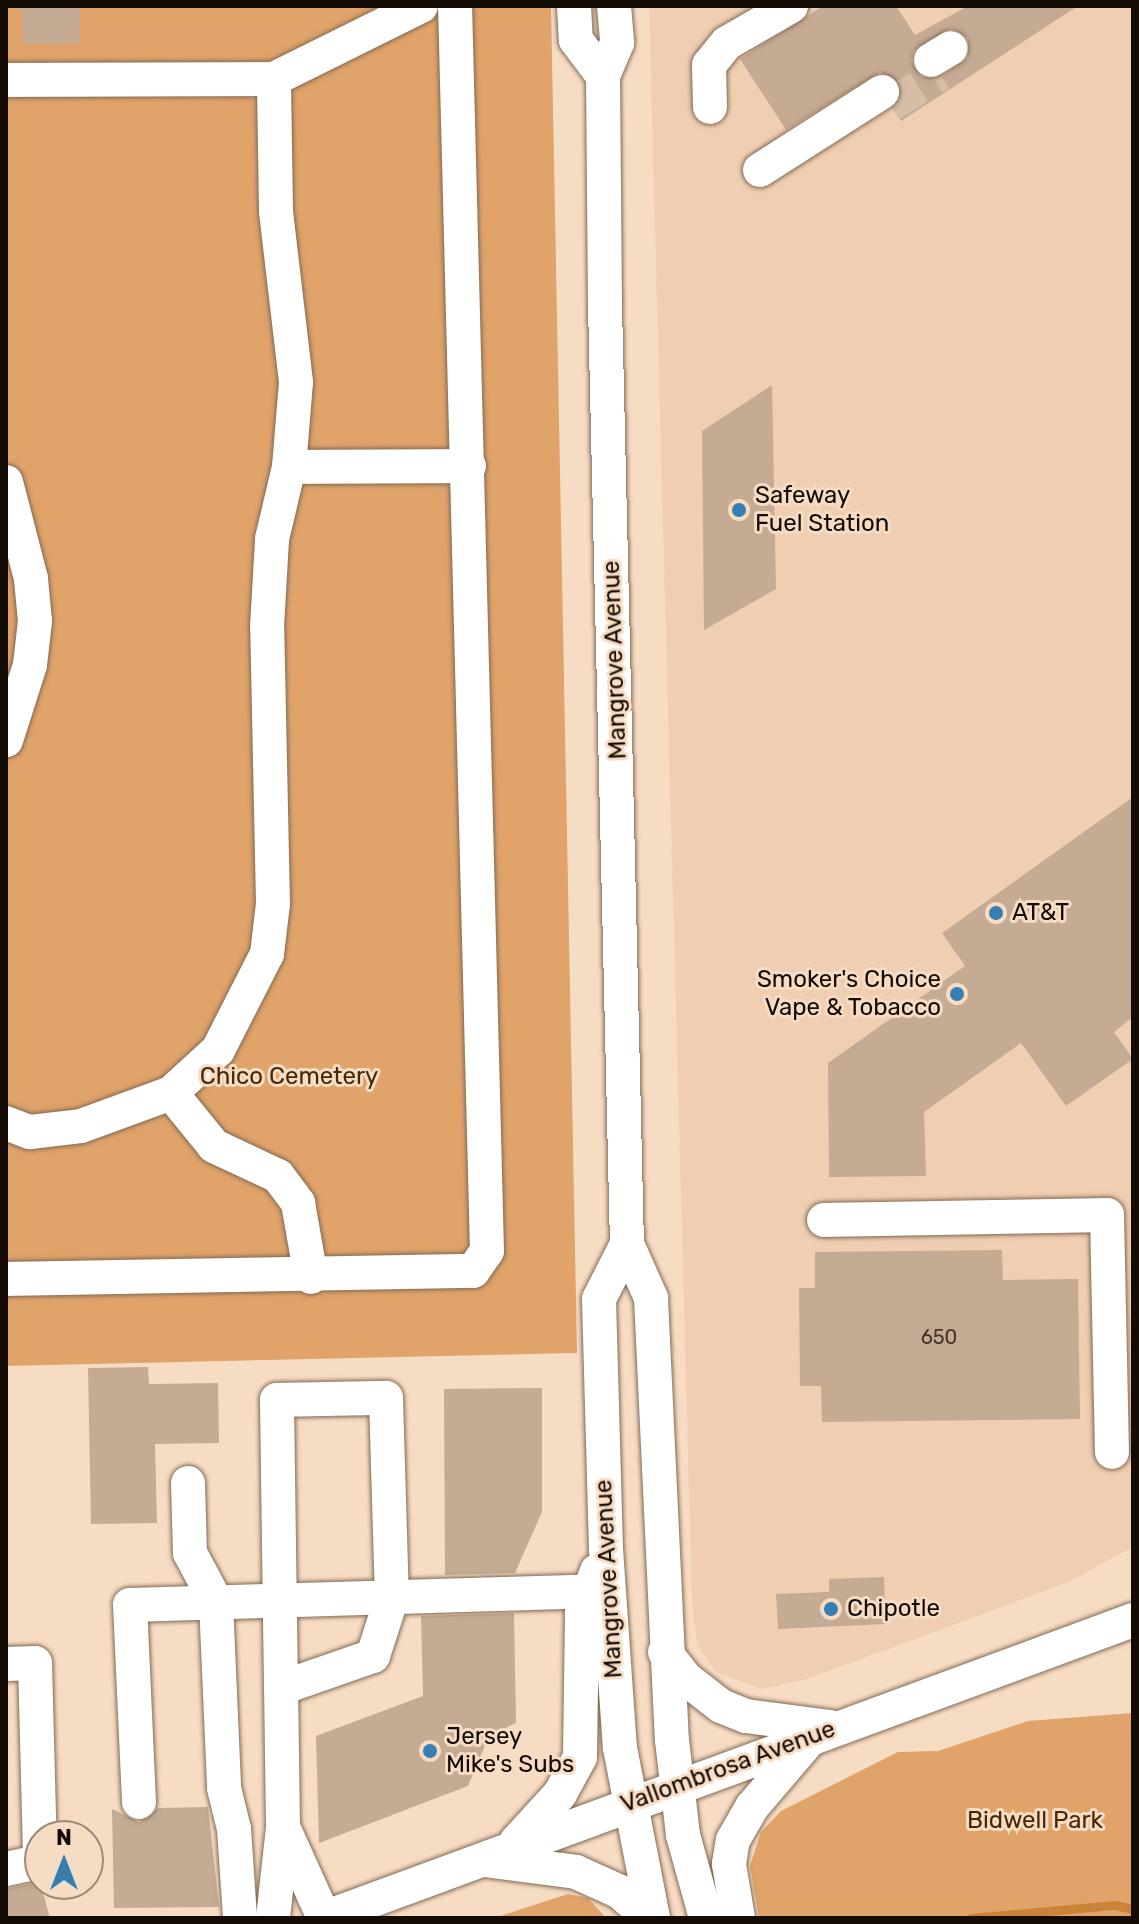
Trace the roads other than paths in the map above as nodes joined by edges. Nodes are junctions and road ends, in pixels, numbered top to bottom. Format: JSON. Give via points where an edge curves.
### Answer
{"nodes":[{"id":1,"x":421,"y":6,"type":"edge"},
{"id":2,"x":455,"y":6,"type":"edge"},
{"id":3,"x":574,"y":6,"type":"edge"},
{"id":4,"x":614,"y":6,"type":"edge"},
{"id":5,"x":791,"y":6,"type":"edge"},
{"id":6,"x":603,"y":76,"type":"junction"},
{"id":7,"x":274,"y":79,"type":"junction"},
{"id":8,"x":6,"y":80,"type":"edge"},
{"id":9,"x":886,"y":98,"type":"tunnel mouth"},
{"id":10,"x":710,"y":107,"type":"dead end"},
{"id":11,"x":764,"y":176,"type":"dead end"},
{"id":12,"x":469,"y":466,"type":"junction"},
{"id":13,"x":289,"y":467,"type":"junction"},
{"id":14,"x":6,"y":482,"type":"edge"},
{"id":15,"x":6,"y":740,"type":"edge"},
{"id":16,"x":171,"y":1093,"type":"junction"},
{"id":17,"x":6,"y":1123,"type":"edge"},
{"id":18,"x":824,"y":1220,"type":"dead end"},
{"id":19,"x":627,"y":1244,"type":"junction"},
{"id":20,"x":311,"y":1277,"type":"junction"},
{"id":21,"x":6,"y":1279,"type":"edge"},
{"id":22,"x":1112,"y":1452,"type":"dead end"},
{"id":23,"x":188,"y":1483,"type":"dead end"},
{"id":24,"x":606,"y":1549,"type":"junction"},
{"id":25,"x":589,"y":1591,"type":"junction"},
{"id":26,"x":392,"y":1597,"type":"junction"},
{"id":27,"x":280,"y":1600,"type":"junction"},
{"id":28,"x":216,"y":1602,"type":"junction"},
{"id":29,"x":1133,"y":1620,"type":"edge"},
{"id":30,"x":665,"y":1652,"type":"junction"},
{"id":31,"x":6,"y":1664,"type":"edge"},
{"id":32,"x":281,"y":1688,"type":"junction"},
{"id":33,"x":823,"y":1732,"type":"junction"},
{"id":34,"x":677,"y":1786,"type":"junction"},
{"id":35,"x":139,"y":1802,"type":"dead end"},
{"id":36,"x":630,"y":1804,"type":"junction"},
{"id":37,"x":39,"y":1820,"type":"edge"},
{"id":38,"x":283,"y":1827,"type":"junction"},
{"id":39,"x":511,"y":1847,"type":"junction"},
{"id":40,"x":480,"y":1860,"type":"junction"},
{"id":41,"x":240,"y":1918,"type":"edge"},
{"id":42,"x":273,"y":1918,"type":"edge"},
{"id":43,"x":324,"y":1918,"type":"edge"},
{"id":44,"x":651,"y":1918,"type":"edge"},
{"id":45,"x":706,"y":1918,"type":"edge"},
{"id":46,"x":738,"y":1918,"type":"edge"}],
"edges":[{"from":1,"to":7,"type":"street"},
{"from":2,"to":12,"type":"street"},
{"from":3,"to":6,"type":"street","via":[[576,40]]},
{"from":4,"to":6,"type":"street","name":"Mangrove Avenue","via":[[617,43]]},
{"from":5,"to":10,"type":"street","via":[[752,26],[709,65]]},
{"from":6,"to":19,"type":"street","name":"Mangrove Avenue"},
{"from":7,"to":8,"type":"street"},
{"from":7,"to":13,"type":"street","via":[[276,211],[296,382]]},
{"from":9,"to":11,"type":"street"},
{"from":12,"to":13,"type":"street"},
{"from":12,"to":20,"type":"street","via":[[487,1251],[473,1271]]},
{"from":13,"to":16,"type":"street","via":[[272,539],[267,627],[273,904],[267,954],[218,1050]]},
{"from":14,"to":15,"type":"street","via":[[31,579],[35,621],[30,665]]},
{"from":16,"to":17,"type":"street","via":[[81,1126],[30,1132]]},
{"from":16,"to":20,"type":"street","via":[[214,1146],[278,1176],[298,1203]]},
{"from":18,"to":22,"type":"street","via":[[1107,1215]]},
{"from":19,"to":24,"type":"street","name":"Mangrove Avenue","via":[[599,1299]]},
{"from":19,"to":30,"type":"street","name":"Mangrove Avenue","via":[[651,1298]]},
{"from":20,"to":21,"type":"street"},
{"from":23,"to":28,"type":"street","via":[[190,1553]]},
{"from":24,"to":25,"type":"street"},
{"from":24,"to":36,"type":"street","name":"Mangrove Avenue"},
{"from":25,"to":26,"type":"street"},
{"from":25,"to":39,"type":"street","via":[[582,1610],[580,1757],[560,1794]]},
{"from":26,"to":27,"type":"street"},
{"from":26,"to":27,"type":"street","via":[[386,1398],[277,1400]]},
{"from":26,"to":32,"type":"street","via":[[373,1656]]},
{"from":27,"to":28,"type":"street"},
{"from":27,"to":32,"type":"street"},
{"from":28,"to":35,"type":"street","via":[[130,1605]]},
{"from":28,"to":41,"type":"street","via":[[224,1788],[234,1829]]},
{"from":29,"to":33,"type":"street","name":"Vallombrosa Avenue"},
{"from":30,"to":33,"type":"street","via":[[685,1678],[721,1706]]},
{"from":30,"to":34,"type":"street","name":"Mangrove Avenue"},
{"from":31,"to":37,"type":"street","via":[[35,1663]]},
{"from":32,"to":38,"type":"street"},
{"from":33,"to":34,"type":"street","name":"Vallombrosa Avenue"},
{"from":33,"to":46,"type":"street","via":[[752,1807],[733,1840],[729,1864]]},
{"from":34,"to":36,"type":"street","name":"Vallombrosa Avenue"},
{"from":34,"to":45,"type":"street","name":"Mangrove Avenue","via":[[683,1835]]},
{"from":36,"to":39,"type":"street","name":"Vallombrosa Avenue"},
{"from":36,"to":44,"type":"street","name":"Mangrove Avenue"},
{"from":38,"to":42,"type":"street"},
{"from":38,"to":43,"type":"street"},
{"from":39,"to":40,"type":"street","name":"Vallombrosa Avenue"},
{"from":40,"to":43,"type":"street","name":"Vallombrosa Avenue"},
{"from":40,"to":44,"type":"street","via":[[576,1872],[620,1892]]}]}
